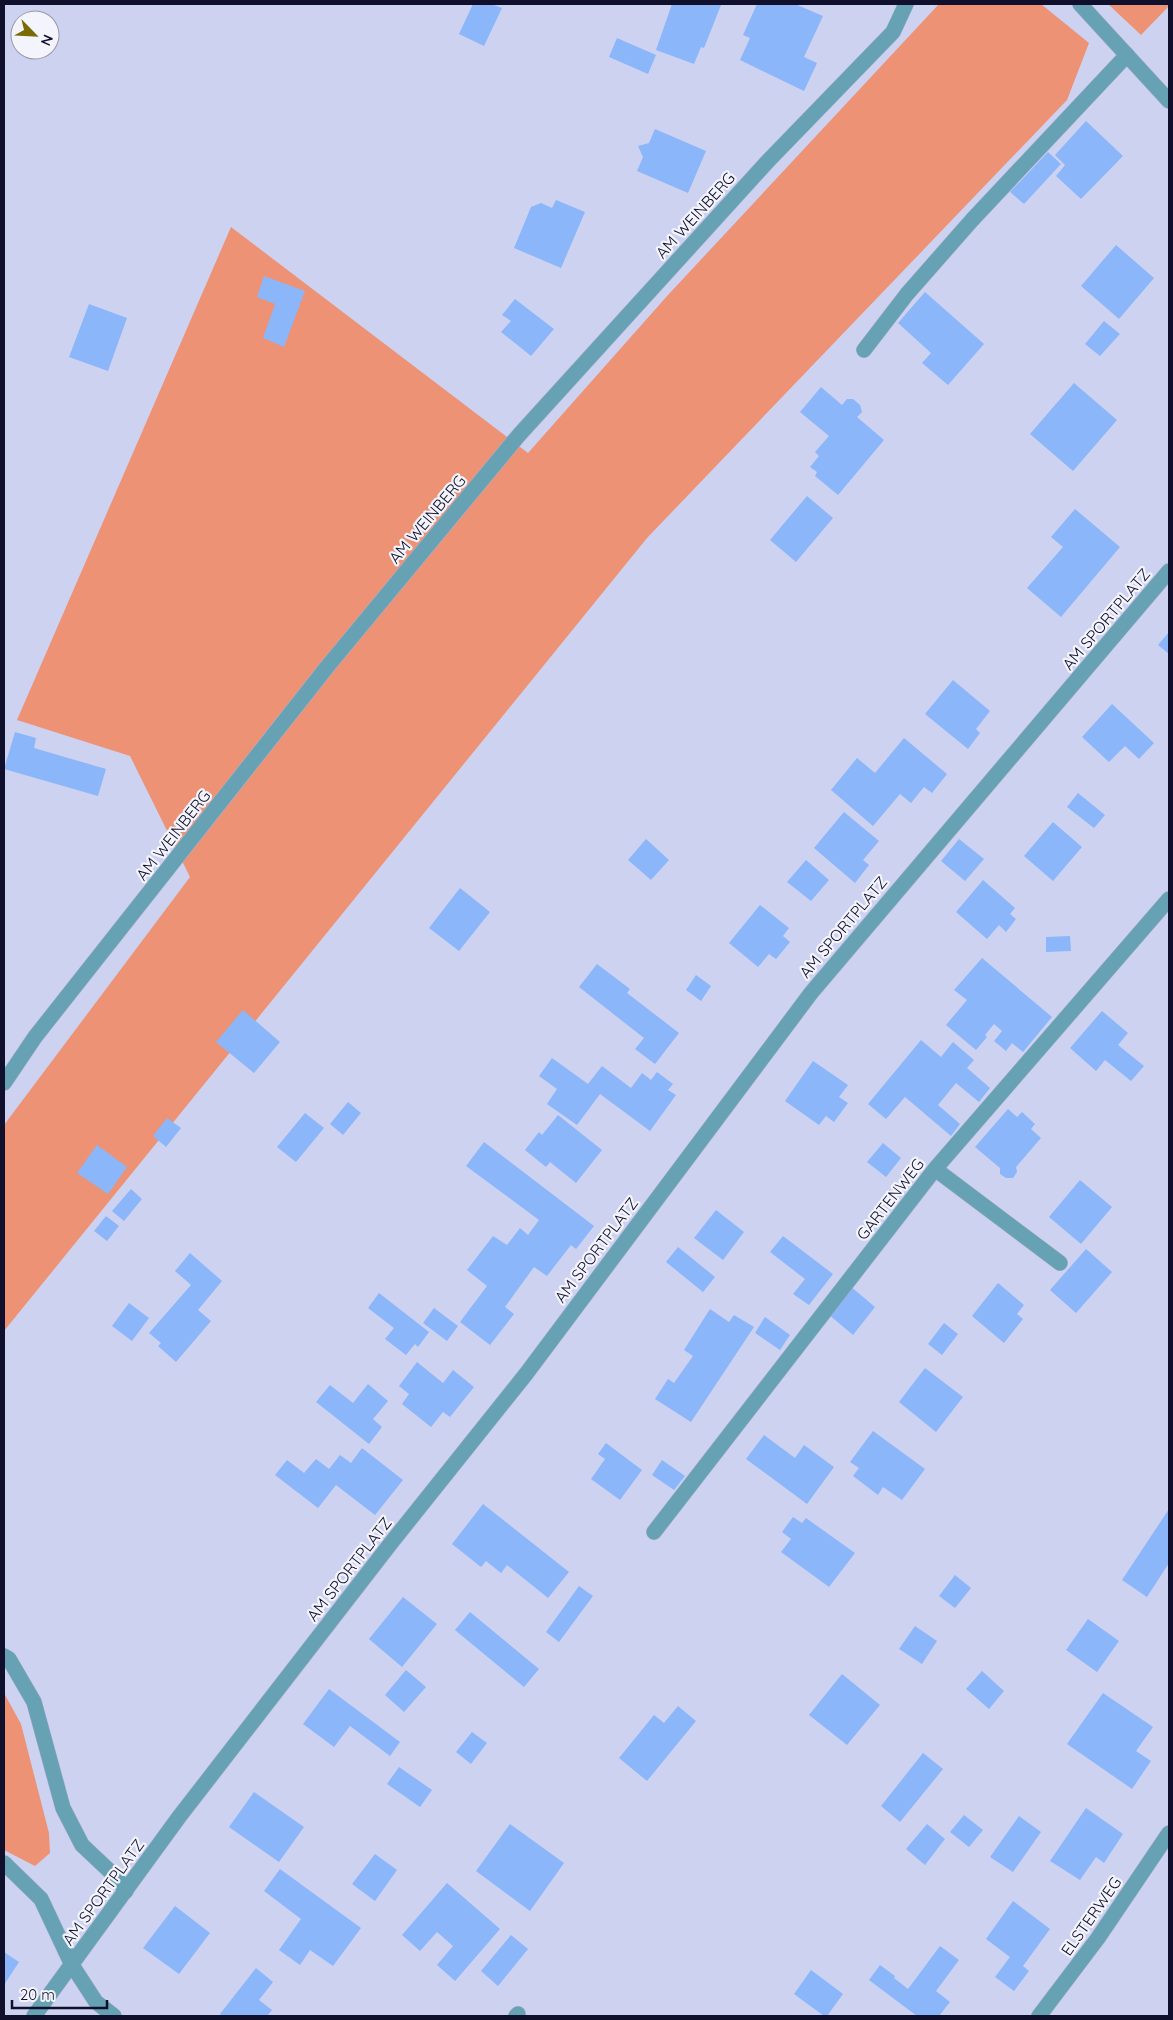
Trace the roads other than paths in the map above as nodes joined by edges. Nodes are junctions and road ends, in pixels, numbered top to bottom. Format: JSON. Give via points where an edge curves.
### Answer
{"nodes":[{"id":1,"x":906,"y":4,"type":"edge"},
{"id":2,"x":1080,"y":4,"type":"edge"},
{"id":3,"x":1127,"y":55,"type":"junction"},
{"id":4,"x":1169,"y":101,"type":"edge"},
{"id":5,"x":864,"y":350,"type":"dead end"},
{"id":6,"x":1169,"y":571,"type":"edge"},
{"id":7,"x":1169,"y":899,"type":"edge"},
{"id":8,"x":4,"y":1083,"type":"edge"},
{"id":9,"x":935,"y":1169,"type":"junction"},
{"id":10,"x":1060,"y":1263,"type":"dead end"},
{"id":11,"x":654,"y":1532,"type":"dead end"},
{"id":12,"x":4,"y":1656,"type":"edge"},
{"id":13,"x":1169,"y":1834,"type":"edge"},
{"id":14,"x":4,"y":1863,"type":"edge"},
{"id":15,"x":126,"y":1891,"type":"junction"},
{"id":16,"x":72,"y":1965,"type":"junction"},
{"id":17,"x":34,"y":2016,"type":"edge"},
{"id":18,"x":114,"y":2016,"type":"edge"},
{"id":19,"x":1039,"y":2016,"type":"edge"}],
"edges":[{"from":1,"to":8,"type":"street","name":"AM WEINBERG","via":[[893,32],[768,161],[519,435],[321,675],[35,1037]]},
{"from":2,"to":3,"type":"street"},
{"from":3,"to":4,"type":"street"},
{"from":3,"to":5,"type":"street","via":[[959,235],[907,294]]},
{"from":6,"to":15,"type":"street","name":"AM SPORTPLATZ","via":[[811,993],[526,1374],[373,1566]]},
{"from":7,"to":9,"type":"street","name":"GARTENWEG"},
{"from":9,"to":10,"type":"street"},
{"from":9,"to":11,"type":"street","name":"GARTENWEG"},
{"from":12,"to":15,"type":"street","via":[[34,1702],[63,1808],[82,1845]]},
{"from":13,"to":19,"type":"street","name":"ELSTERWEG","via":[[1098,1938]]},
{"from":14,"to":16,"type":"street","name":"AM SPORTPLATZ","via":[[41,1899]]},
{"from":15,"to":16,"type":"street","name":"AM SPORTPLATZ"},
{"from":16,"to":17,"type":"street","name":"AM SPORTPLATZ"},
{"from":16,"to":18,"type":"street","name":"AM SPORTPLATZ","via":[[96,2002]]}]}
